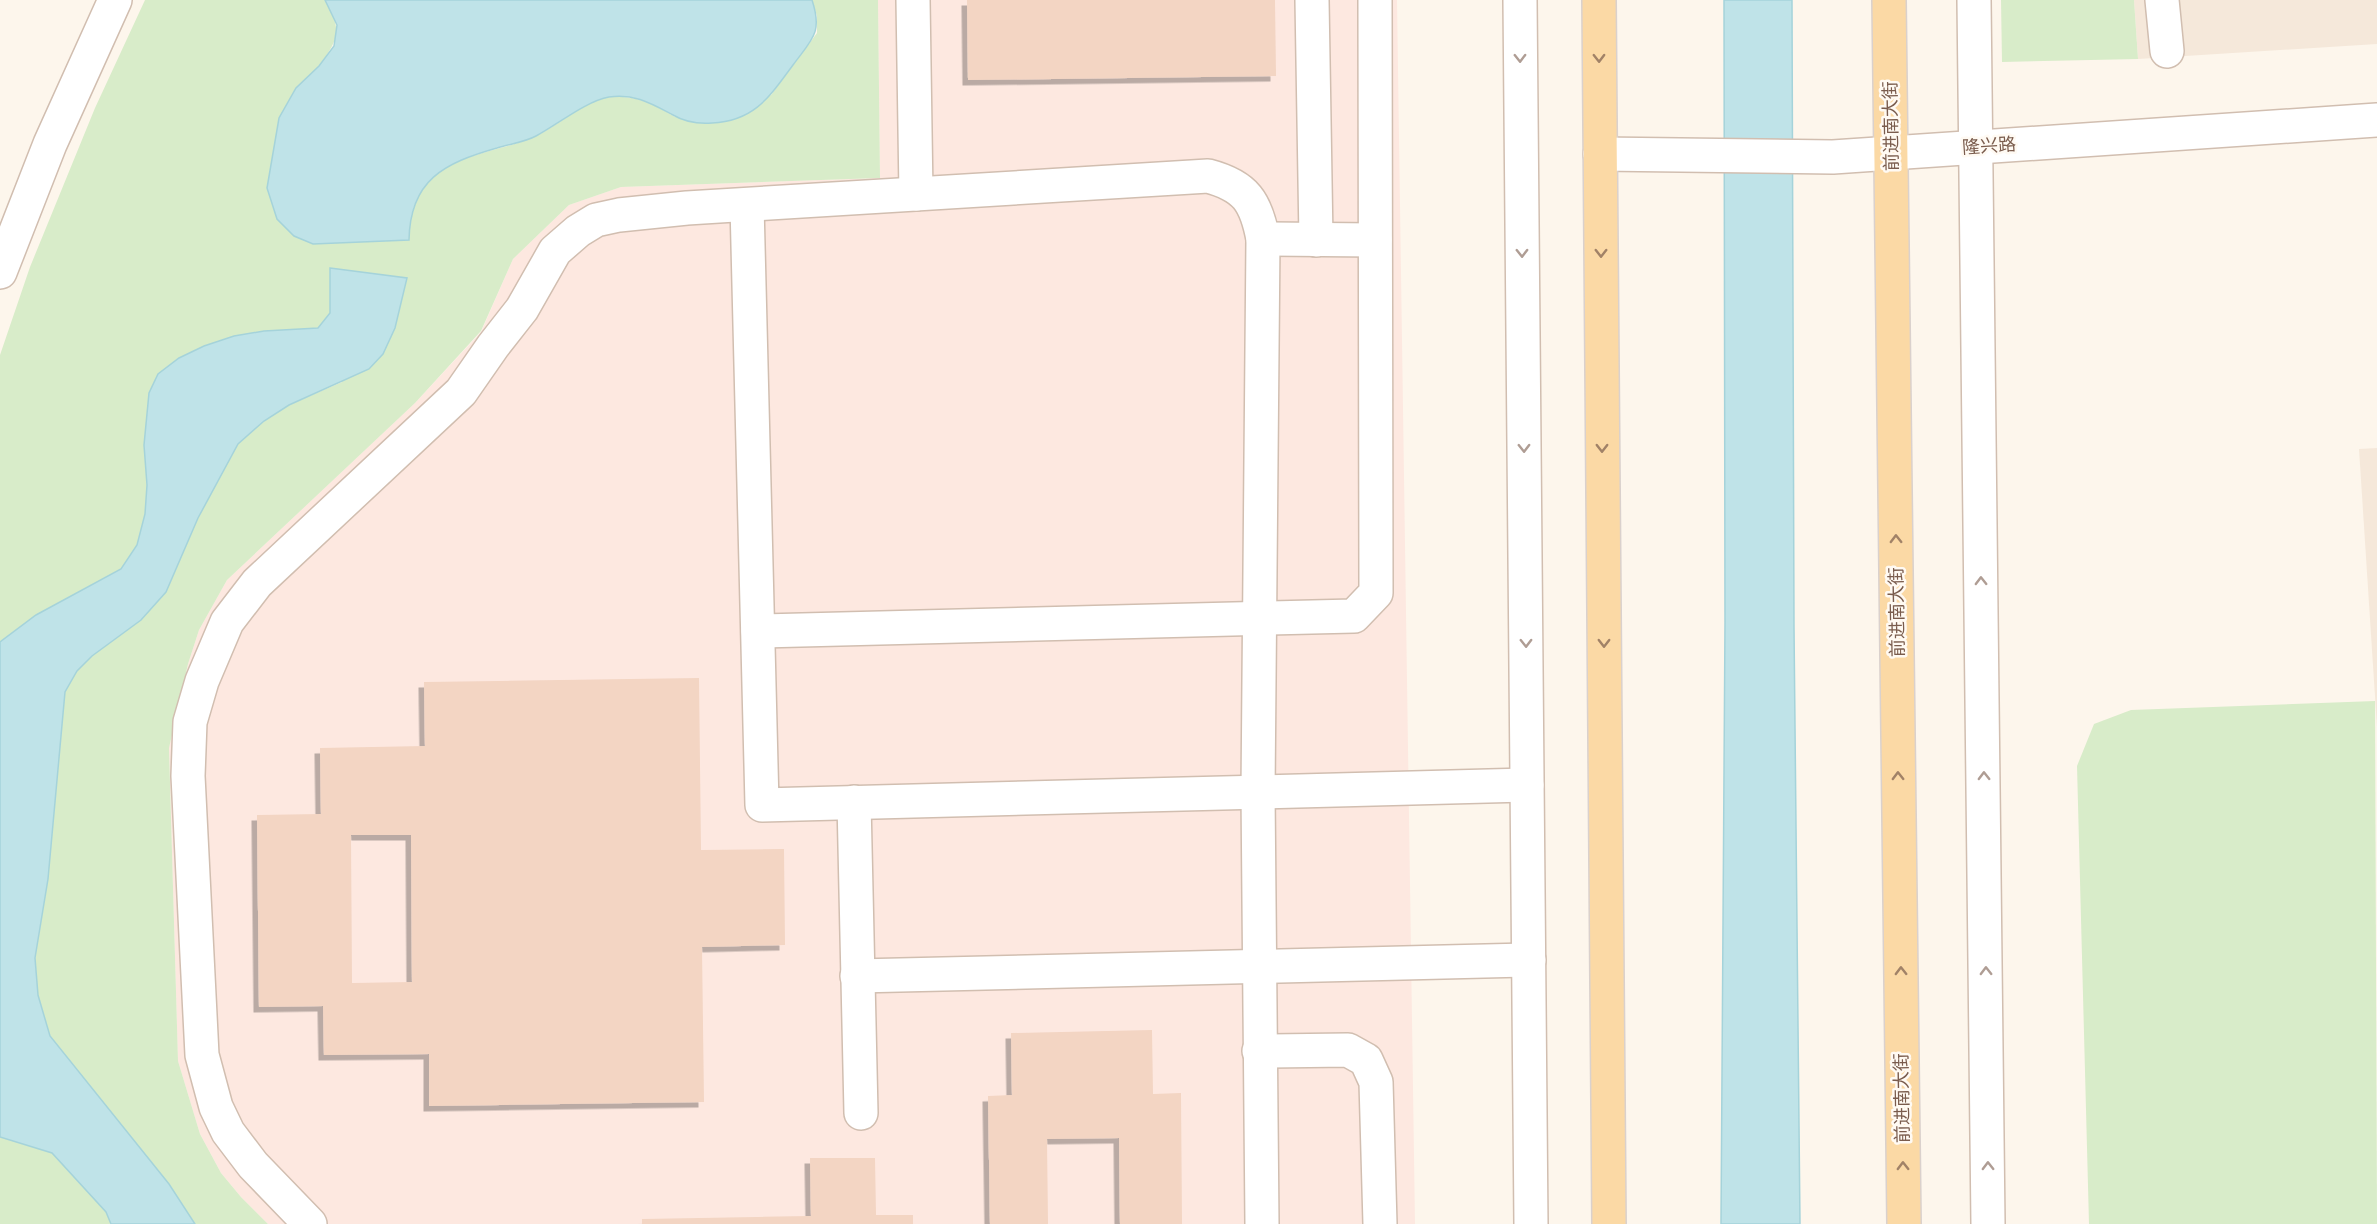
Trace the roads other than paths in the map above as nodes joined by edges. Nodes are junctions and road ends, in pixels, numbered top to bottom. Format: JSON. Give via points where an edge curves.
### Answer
{"nodes":[{"id":1,"x":114,"y":0,"type":"edge"},
{"id":2,"x":913,"y":0,"type":"edge"},
{"id":3,"x":1312,"y":0,"type":"edge"},
{"id":4,"x":1375,"y":0,"type":"edge"},
{"id":5,"x":1520,"y":0,"type":"edge"},
{"id":6,"x":1599,"y":0,"type":"edge"},
{"id":7,"x":1889,"y":0,"type":"edge"},
{"id":8,"x":1974,"y":0,"type":"edge"},
{"id":9,"x":2162,"y":0,"type":"edge"},
{"id":10,"x":2167,"y":51,"type":"dead end"},
{"id":11,"x":2377,"y":120,"type":"edge"},
{"id":12,"x":1976,"y":147,"type":"junction"},
{"id":13,"x":1891,"y":153,"type":"junction"},
{"id":14,"x":1600,"y":154,"type":"junction"},
{"id":15,"x":916,"y":194,"type":"junction"},
{"id":16,"x":747,"y":205,"type":"junction"},
{"id":17,"x":1263,"y":239,"type":"junction"},
{"id":18,"x":1317,"y":240,"type":"junction"},
{"id":19,"x":1375,"y":240,"type":"junction"},
{"id":20,"x":0,"y":272,"type":"edge"},
{"id":21,"x":1260,"y":618,"type":"junction"},
{"id":22,"x":758,"y":631,"type":"junction"},
{"id":23,"x":1527,"y":785,"type":"junction"},
{"id":24,"x":1258,"y":792,"type":"junction"},
{"id":25,"x":854,"y":802,"type":"junction"},
{"id":26,"x":1529,"y":960,"type":"junction"},
{"id":27,"x":1259,"y":966,"type":"junction"},
{"id":28,"x":858,"y":976,"type":"junction"},
{"id":29,"x":1259,"y":1051,"type":"junction"},
{"id":30,"x":861,"y":1113,"type":"dead end"},
{"id":31,"x":310,"y":1224,"type":"edge"},
{"id":32,"x":1262,"y":1224,"type":"edge"},
{"id":33,"x":1380,"y":1224,"type":"edge"},
{"id":34,"x":1531,"y":1224,"type":"edge"},
{"id":35,"x":1609,"y":1224,"type":"edge"},
{"id":36,"x":1904,"y":1224,"type":"edge"},
{"id":37,"x":1988,"y":1224,"type":"edge"}],
"edges":[{"from":1,"to":20,"type":"street","via":[[50,144]]},
{"from":2,"to":15,"type":"street"},
{"from":3,"to":18,"type":"street"},
{"from":4,"to":19,"type":"street"},
{"from":5,"to":23,"type":"street","one_way":true},
{"from":6,"to":14,"type":"main road","one_way":true},
{"from":7,"to":13,"type":"main road","name":"前进南大街"},
{"from":8,"to":12,"type":"street"},
{"from":9,"to":10,"type":"street"},
{"from":11,"to":12,"type":"street","name":"隆兴路"},
{"from":12,"to":13,"type":"street","name":"隆兴路"},
{"from":37,"to":12,"type":"street","one_way":true},
{"from":13,"to":14,"type":"street","name":"隆兴路","via":[[1833,157]]},
{"from":36,"to":13,"type":"main road","name":"前进南大街","one_way":true},
{"from":14,"to":35,"type":"main road","one_way":true},
{"from":15,"to":16,"type":"street"},
{"from":15,"to":17,"type":"street","via":[[1208,176],[1227,181],[1249,197],[1259,217]]},
{"from":16,"to":22,"type":"street"},
{"from":16,"to":31,"type":"street","via":[[596,220],[555,251],[522,309],[461,392],[257,583],[227,622],[201,681],[190,722],[189,765],[202,1055],[216,1107],[228,1132],[253,1165]]},
{"from":17,"to":18,"type":"street"},
{"from":17,"to":21,"type":"street"},
{"from":18,"to":19,"type":"street"},
{"from":19,"to":21,"type":"street","via":[[1376,593],[1354,616]]},
{"from":21,"to":22,"type":"street"},
{"from":21,"to":24,"type":"street"},
{"from":22,"to":25,"type":"street","via":[[762,805]]},
{"from":23,"to":24,"type":"street"},
{"from":23,"to":26,"type":"street"},
{"from":24,"to":25,"type":"street"},
{"from":24,"to":27,"type":"street"},
{"from":25,"to":28,"type":"street"},
{"from":26,"to":27,"type":"street"},
{"from":26,"to":34,"type":"street"},
{"from":27,"to":28,"type":"street"},
{"from":27,"to":29,"type":"street"},
{"from":28,"to":30,"type":"street"},
{"from":29,"to":32,"type":"street"},
{"from":29,"to":33,"type":"street","via":[[1348,1050],[1366,1060],[1376,1082]]}]}
